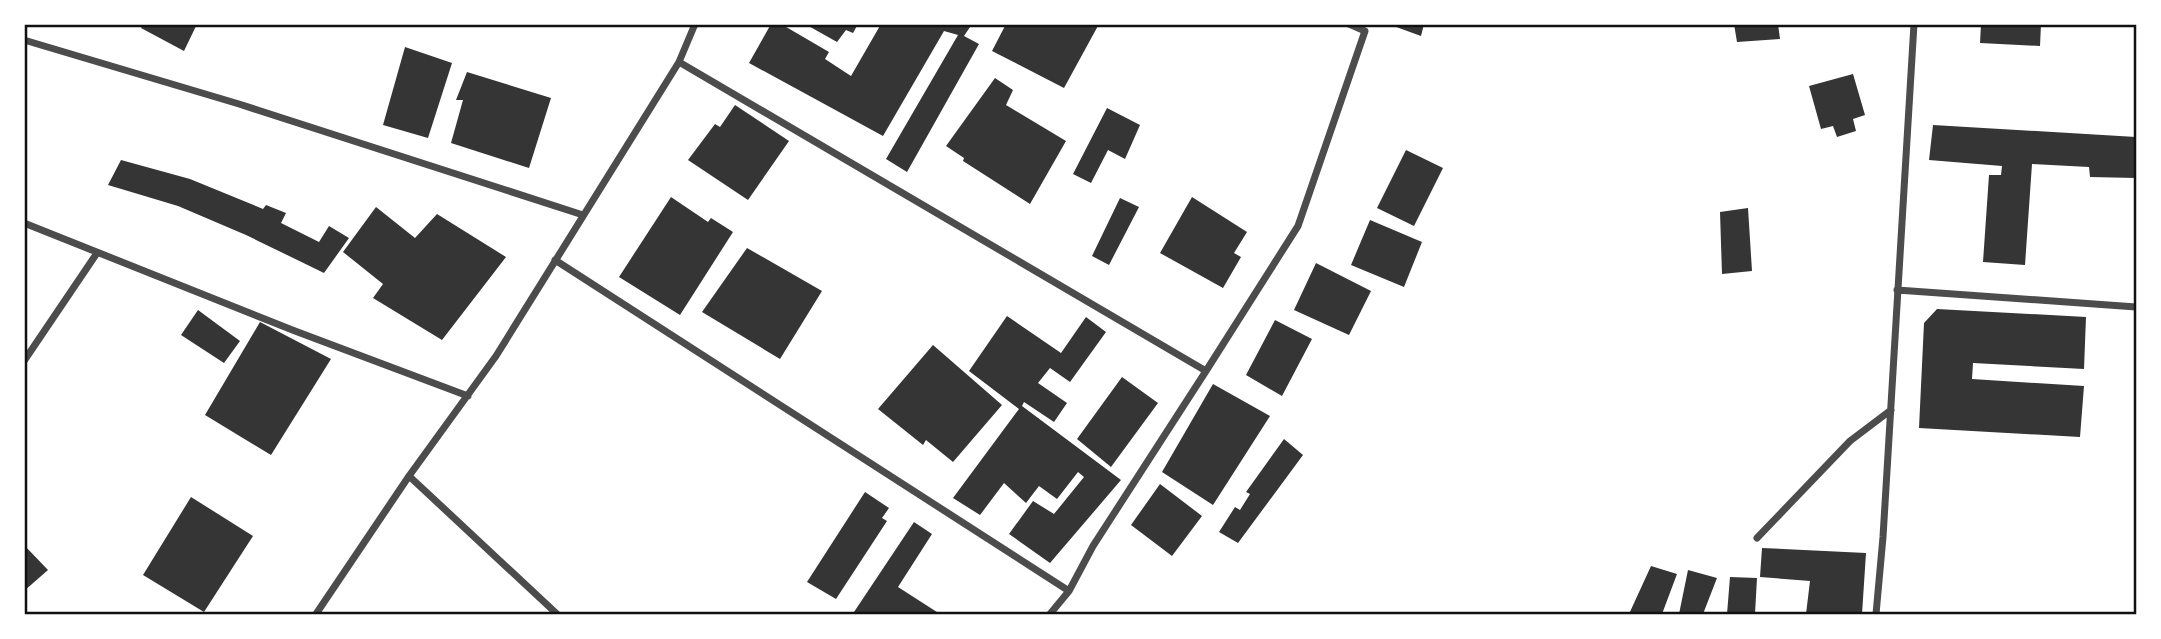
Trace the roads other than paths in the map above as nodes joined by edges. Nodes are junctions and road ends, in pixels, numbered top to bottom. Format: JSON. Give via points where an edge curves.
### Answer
{"nodes":[{"id":1,"x":695,"y":24,"type":"edge"},
{"id":2,"x":1349,"y":24,"type":"edge"},
{"id":3,"x":1914,"y":24,"type":"edge"},
{"id":4,"x":1366,"y":28,"type":"edge"},
{"id":5,"x":24,"y":40,"type":"edge"},
{"id":6,"x":680,"y":62,"type":"junction"},
{"id":7,"x":583,"y":215,"type":"junction"},
{"id":8,"x":24,"y":223,"type":"edge"},
{"id":9,"x":97,"y":253,"type":"junction"},
{"id":10,"x":555,"y":260,"type":"junction"},
{"id":11,"x":1897,"y":290,"type":"junction"},
{"id":12,"x":2137,"y":307,"type":"edge"},
{"id":13,"x":24,"y":361,"type":"edge"},
{"id":14,"x":1206,"y":371,"type":"junction"},
{"id":15,"x":468,"y":396,"type":"junction"},
{"id":16,"x":1891,"y":410,"type":"junction"},
{"id":17,"x":409,"y":476,"type":"junction"},
{"id":18,"x":1757,"y":538,"type":"dead end"},
{"id":19,"x":1069,"y":591,"type":"junction"},
{"id":20,"x":316,"y":614,"type":"edge"},
{"id":21,"x":557,"y":614,"type":"edge"},
{"id":22,"x":1050,"y":614,"type":"edge"},
{"id":23,"x":1876,"y":614,"type":"edge"}],
"edges":[{"from":1,"to":6,"type":"street"},
{"from":2,"to":4,"type":"street"},
{"from":3,"to":11,"type":"street"},
{"from":4,"to":14,"type":"street","via":[[1297,226]]},
{"from":5,"to":7,"type":"street"},
{"from":6,"to":7,"type":"street"},
{"from":6,"to":14,"type":"street"},
{"from":7,"to":10,"type":"street"},
{"from":8,"to":9,"type":"street"},
{"from":9,"to":13,"type":"street"},
{"from":9,"to":15,"type":"street"},
{"from":10,"to":15,"type":"street"},
{"from":10,"to":19,"type":"street"},
{"from":11,"to":12,"type":"street"},
{"from":11,"to":16,"type":"street"},
{"from":14,"to":19,"type":"street"},
{"from":15,"to":17,"type":"street"},
{"from":16,"to":18,"type":"street","via":[[1850,441]]},
{"from":16,"to":23,"type":"street"},
{"from":17,"to":20,"type":"street"},
{"from":17,"to":21,"type":"street"},
{"from":19,"to":22,"type":"street"}]}
